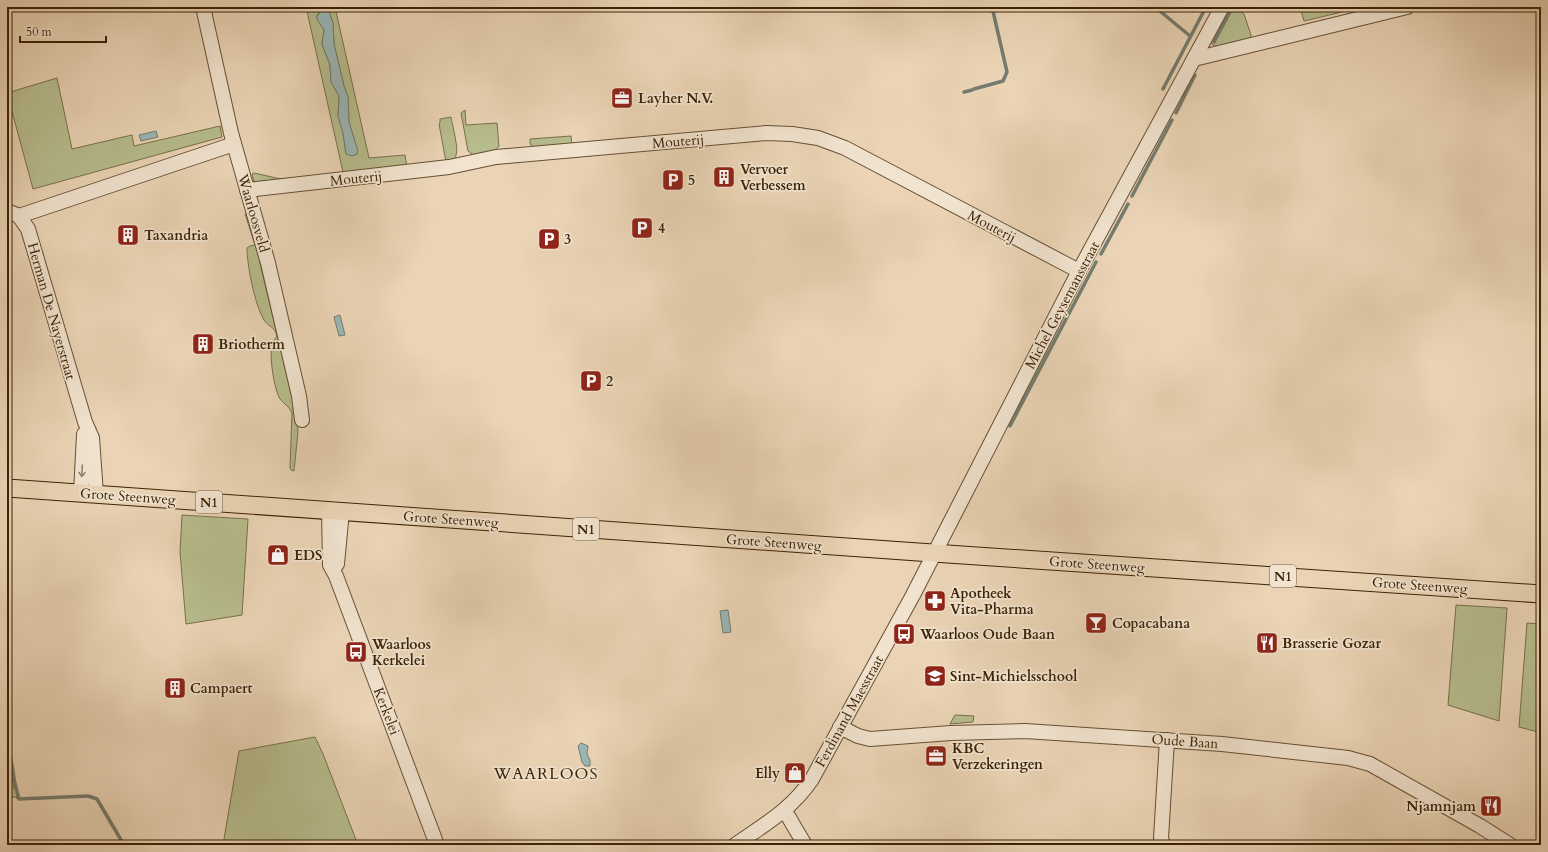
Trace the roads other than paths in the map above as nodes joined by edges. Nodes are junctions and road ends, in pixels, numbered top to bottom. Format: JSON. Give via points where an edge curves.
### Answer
{"nodes":[{"id":1,"x":203,"y":7,"type":"edge"},
{"id":2,"x":1222,"y":7,"type":"edge"},
{"id":3,"x":1407,"y":7,"type":"edge"},
{"id":4,"x":1194,"y":59,"type":"junction"},
{"id":5,"x":234,"y":144,"type":"junction"},
{"id":6,"x":247,"y":190,"type":"junction"},
{"id":7,"x":13,"y":213,"type":"edge"},
{"id":8,"x":1079,"y":271,"type":"junction"},
{"id":9,"x":302,"y":420,"type":"dead end"},
{"id":10,"x":7,"y":488,"type":"edge"},
{"id":11,"x":89,"y":494,"type":"junction"},
{"id":12,"x":336,"y":511,"type":"junction"},
{"id":13,"x":934,"y":553,"type":"junction"},
{"id":14,"x":1541,"y":594,"type":"edge"},
{"id":15,"x":840,"y":727,"type":"junction"},
{"id":16,"x":1167,"y":740,"type":"junction"},
{"id":17,"x":785,"y":811,"type":"junction"},
{"id":18,"x":437,"y":845,"type":"edge"},
{"id":19,"x":735,"y":845,"type":"edge"},
{"id":20,"x":805,"y":845,"type":"edge"},
{"id":21,"x":1163,"y":845,"type":"edge"},
{"id":22,"x":1510,"y":845,"type":"edge"}],
"edges":[{"from":1,"to":5,"type":"street","name":"Waarloosveld"},
{"from":2,"to":4,"type":"street","name":"Michel Geysemansstraat"},
{"from":3,"to":4,"type":"street"},
{"from":4,"to":8,"type":"street","name":"Michel Geysemansstraat"},
{"from":5,"to":6,"type":"street","name":"Waarloosveld"},
{"from":5,"to":7,"type":"street"},
{"from":6,"to":8,"type":"street","name":"Mouterij","via":[[449,167],[496,157],[766,133],[792,134],[818,138],[845,148]]},
{"from":6,"to":9,"type":"street","name":"Waarloosveld","via":[[270,271],[299,396]]},
{"from":7,"to":11,"type":"street","name":"Herman De Nayerstraat","via":[[28,229],[85,422],[92,438]]},
{"from":8,"to":13,"type":"street","name":"Michel Geysemansstraat"},
{"from":10,"to":11,"type":"main road","name":"Grote Steenweg","number":"N1"},
{"from":11,"to":12,"type":"main road","name":"Grote Steenweg","number":"N1"},
{"from":12,"to":13,"type":"main road","name":"Grote Steenweg","number":"N1"},
{"from":12,"to":18,"type":"street","name":"Kerkelei","via":[[330,565]]},
{"from":13,"to":14,"type":"main road","name":"Grote Steenweg","number":"N1"},
{"from":13,"to":15,"type":"street","name":"Ferdinand Maesstraat"},
{"from":15,"to":16,"type":"street","name":"Oude Baan","via":[[870,739],[1025,731]]},
{"from":15,"to":17,"type":"street","name":"Ferdinand Maesstraat","via":[[805,789]]},
{"from":16,"to":21,"type":"street"},
{"from":16,"to":22,"type":"street","name":"Oude Baan","via":[[1348,758],[1370,764]]},
{"from":17,"to":19,"type":"street","name":"Ferdinand Maesstraat"},
{"from":17,"to":20,"type":"street"}]}
